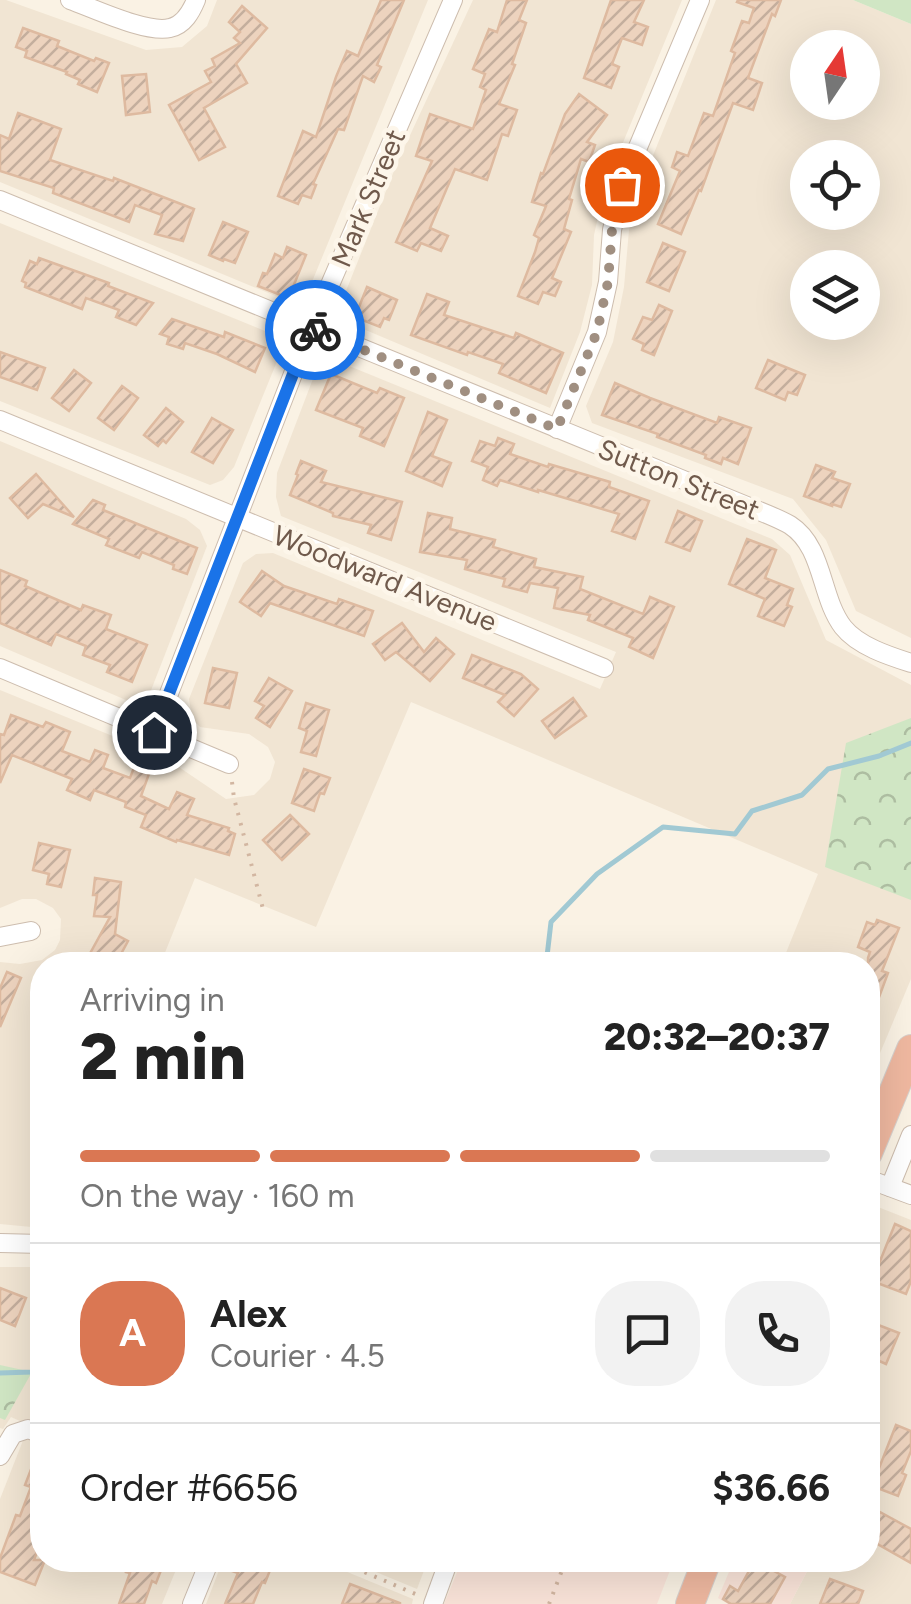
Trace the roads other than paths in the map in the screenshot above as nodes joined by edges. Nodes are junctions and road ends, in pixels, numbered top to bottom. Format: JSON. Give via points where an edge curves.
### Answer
{"nodes":[{"id":1,"x":70,"y":0,"type":"edge"},
{"id":2,"x":196,"y":0,"type":"edge"},
{"id":3,"x":453,"y":0,"type":"edge"},
{"id":4,"x":700,"y":0,"type":"edge"},
{"id":5,"x":0,"y":200,"type":"edge"},
{"id":6,"x":312,"y":328,"type":"junction"},
{"id":7,"x":0,"y":420,"type":"edge"},
{"id":8,"x":557,"y":429,"type":"junction"},
{"id":9,"x":238,"y":518,"type":"junction"},
{"id":10,"x":911,"y":663,"type":"edge"},
{"id":11,"x":0,"y":668,"type":"edge"},
{"id":12,"x":604,"y":668,"type":"dead end"},
{"id":13,"x":154,"y":732,"type":"junction"},
{"id":14,"x":229,"y":764,"type":"road end"},
{"id":15,"x":31,"y":931,"type":"dead end"},
{"id":16,"x":0,"y":937,"type":"edge"},
{"id":17,"x":911,"y":1048,"type":"edge"},
{"id":18,"x":880,"y":1124,"type":"edge"},
{"id":19,"x":911,"y":1135,"type":"edge"},
{"id":20,"x":880,"y":1183,"type":"edge"},
{"id":21,"x":890,"y":1187,"type":"junction"},
{"id":22,"x":911,"y":1196,"type":"edge"},
{"id":23,"x":0,"y":1243,"type":"edge"},
{"id":24,"x":30,"y":1244,"type":"edge"},
{"id":25,"x":30,"y":1430,"type":"edge"},
{"id":26,"x":0,"y":1456,"type":"edge"},
{"id":27,"x":205,"y":1572,"type":"edge"},
{"id":28,"x":444,"y":1572,"type":"edge"},
{"id":29,"x":702,"y":1572,"type":"edge"},
{"id":30,"x":433,"y":1603,"type":"edge"},
{"id":31,"x":192,"y":1604,"type":"edge"},
{"id":32,"x":690,"y":1604,"type":"edge"}],
"edges":[{"from":1,"to":2,"type":"street","via":[[143,27],[170,28],[188,18]]},
{"from":3,"to":6,"type":"street","name":"Mark Street"},
{"from":4,"to":8,"type":"street","via":[[622,185],[597,332]]},
{"from":5,"to":6,"type":"street","name":"Sutton Street"},
{"from":6,"to":8,"type":"street","name":"Sutton Street"},
{"from":6,"to":9,"type":"street","name":"Mark Street"},
{"from":7,"to":9,"type":"street","name":"Woodward Avenue"},
{"from":8,"to":10,"type":"street","name":"Sutton Street","via":[[793,527],[810,547],[845,630]]},
{"from":9,"to":12,"type":"street","name":"Woodward Avenue"},
{"from":9,"to":13,"type":"street","name":"Mark Street"},
{"from":11,"to":13,"type":"street"},
{"from":13,"to":14,"type":"street"},
{"from":15,"to":16,"type":"street"},
{"from":17,"to":18,"type":"highway"},
{"from":19,"to":21,"type":"street"},
{"from":20,"to":21,"type":"street"},
{"from":21,"to":22,"type":"street"},
{"from":23,"to":24,"type":"street"},
{"from":25,"to":26,"type":"street","via":[[13,1434]]},
{"from":27,"to":31,"type":"street"},
{"from":28,"to":30,"type":"street"},
{"from":29,"to":32,"type":"highway"}]}
